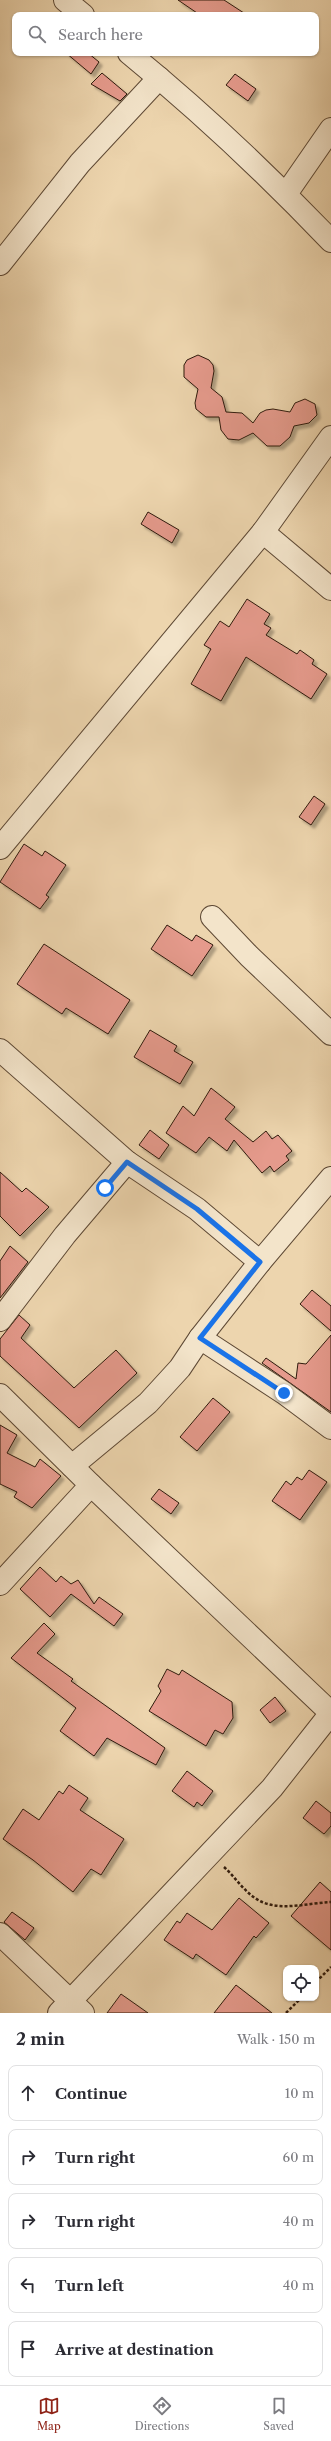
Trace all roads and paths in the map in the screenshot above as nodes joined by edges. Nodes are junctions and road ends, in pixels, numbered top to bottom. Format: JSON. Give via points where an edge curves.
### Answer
{"nodes":[{"id":1,"x":65,"y":0,"type":"edge"},
{"id":2,"x":79,"y":12,"type":"edge"},
{"id":3,"x":133,"y":56,"type":"edge"},
{"id":4,"x":159,"y":78,"type":"junction"},
{"id":5,"x":331,"y":129,"type":"edge"},
{"id":6,"x":286,"y":194,"type":"junction"},
{"id":7,"x":331,"y":241,"type":"edge"},
{"id":8,"x":0,"y":264,"type":"edge"},
{"id":9,"x":331,"y":437,"type":"edge"},
{"id":10,"x":263,"y":532,"type":"junction"},
{"id":11,"x":331,"y":589,"type":"edge"},
{"id":12,"x":0,"y":848,"type":"edge"},
{"id":13,"x":212,"y":916,"type":"dead end"},
{"id":14,"x":331,"y":1034,"type":"edge"},
{"id":15,"x":0,"y":1050,"type":"edge"},
{"id":16,"x":127,"y":1162,"type":"junction"},
{"id":17,"x":331,"y":1178,"type":"edge"},
{"id":18,"x":260,"y":1262,"type":"junction"},
{"id":19,"x":0,"y":1320,"type":"edge"},
{"id":20,"x":200,"y":1338,"type":"junction"},
{"id":21,"x":0,"y":1395,"type":"edge"},
{"id":22,"x":331,"y":1428,"type":"edge"},
{"id":23,"x":72,"y":1466,"type":"junction"},
{"id":24,"x":91,"y":1486,"type":"junction"},
{"id":25,"x":0,"y":1584,"type":"edge"},
{"id":26,"x":331,"y":1713,"type":"edge"},
{"id":27,"x":210,"y":1855,"type":"junction"},
{"id":28,"x":331,"y":1902,"type":"edge"},
{"id":29,"x":0,"y":1934,"type":"edge"},
{"id":30,"x":331,"y":1967,"type":"edge"},
{"id":31,"x":319,"y":1979,"type":"edge"},
{"id":32,"x":297,"y":2001,"type":"edge"},
{"id":33,"x":71,"y":2009,"type":"edge"},
{"id":34,"x":286,"y":2013,"type":"edge"}],
"edges":[{"from":1,"to":2,"type":"street"},
{"from":3,"to":4,"type":"street"},
{"from":4,"to":6,"type":"street"},
{"from":4,"to":8,"type":"street","via":[[80,163]]},
{"from":5,"to":6,"type":"street"},
{"from":6,"to":7,"type":"street"},
{"from":9,"to":10,"type":"street"},
{"from":10,"to":11,"type":"street"},
{"from":10,"to":12,"type":"street"},
{"from":13,"to":14,"type":"street","via":[[249,956]]},
{"from":15,"to":16,"type":"street"},
{"from":16,"to":18,"type":"street","via":[[197,1209]]},
{"from":16,"to":19,"type":"street","via":[[65,1235]]},
{"from":17,"to":18,"type":"street"},
{"from":18,"to":20,"type":"street"},
{"from":20,"to":22,"type":"street","via":[[284,1393]]},
{"from":20,"to":23,"type":"street","via":[[180,1368],[148,1403]]},
{"from":21,"to":23,"type":"street"},
{"from":23,"to":24,"type":"street"},
{"from":24,"to":25,"type":"street"},
{"from":24,"to":26,"type":"street"},
{"from":26,"to":27,"type":"street","via":[[272,1788]]},
{"from":27,"to":28,"type":"path","via":[[245,1890],[263,1903],[283,1906]]},
{"from":27,"to":33,"type":"street"},
{"from":29,"to":33,"type":"street"},
{"from":30,"to":31,"type":"path"},
{"from":32,"to":34,"type":"path"}]}
